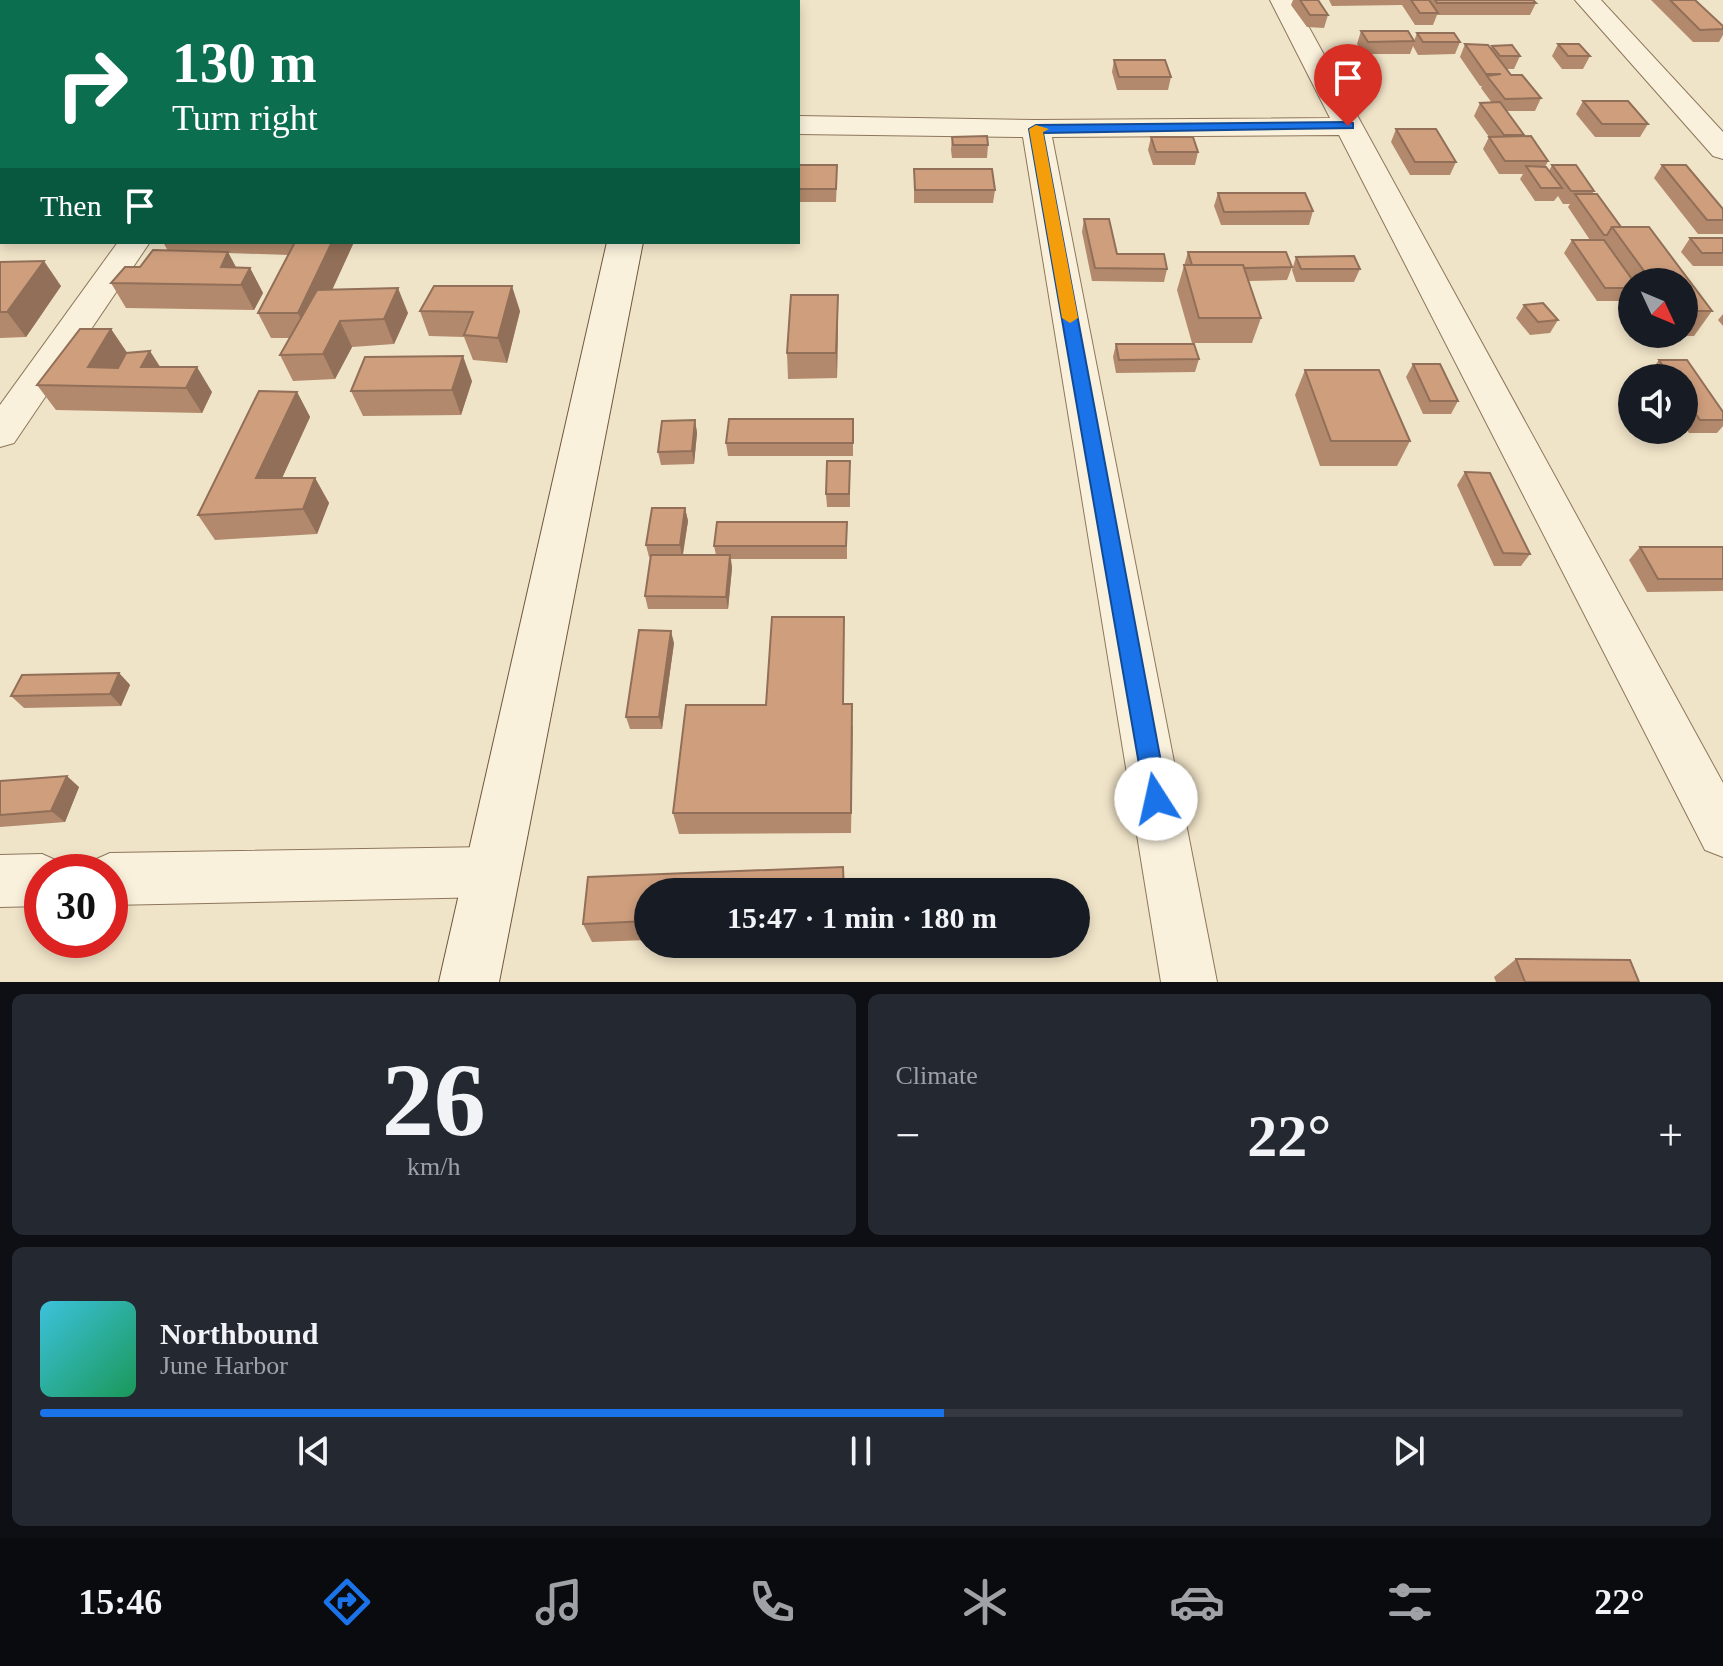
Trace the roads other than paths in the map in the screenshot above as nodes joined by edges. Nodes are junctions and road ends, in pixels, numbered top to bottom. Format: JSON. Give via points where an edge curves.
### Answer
{"nodes":[{"id":1,"x":1282,"y":0,"type":"edge"},
{"id":2,"x":1587,"y":0,"type":"edge"},
{"id":3,"x":800,"y":125,"type":"edge"},
{"id":4,"x":1348,"y":126,"type":"junction"},
{"id":5,"x":1036,"y":129,"type":"junction"},
{"id":6,"x":1723,"y":150,"type":"edge"},
{"id":7,"x":133,"y":244,"type":"edge"},
{"id":8,"x":625,"y":244,"type":"edge"},
{"id":9,"x":0,"y":433,"type":"edge"},
{"id":10,"x":1723,"y":833,"type":"edge"},
{"id":11,"x":490,"y":872,"type":"junction"},
{"id":12,"x":128,"y":879,"type":"edge"},
{"id":13,"x":24,"y":880,"type":"edge"},
{"id":14,"x":0,"y":881,"type":"edge"},
{"id":15,"x":469,"y":982,"type":"edge"},
{"id":16,"x":1189,"y":982,"type":"edge"}],
"edges":[{"from":1,"to":4,"type":"street"},
{"from":2,"to":6,"type":"street"},
{"from":3,"to":5,"type":"street"},
{"from":4,"to":5,"type":"street"},
{"from":4,"to":10,"type":"street"},
{"from":5,"to":16,"type":"street"},
{"from":7,"to":9,"type":"street"},
{"from":8,"to":11,"type":"street"},
{"from":11,"to":12,"type":"street"},
{"from":11,"to":15,"type":"street"},
{"from":13,"to":14,"type":"street"}]}
